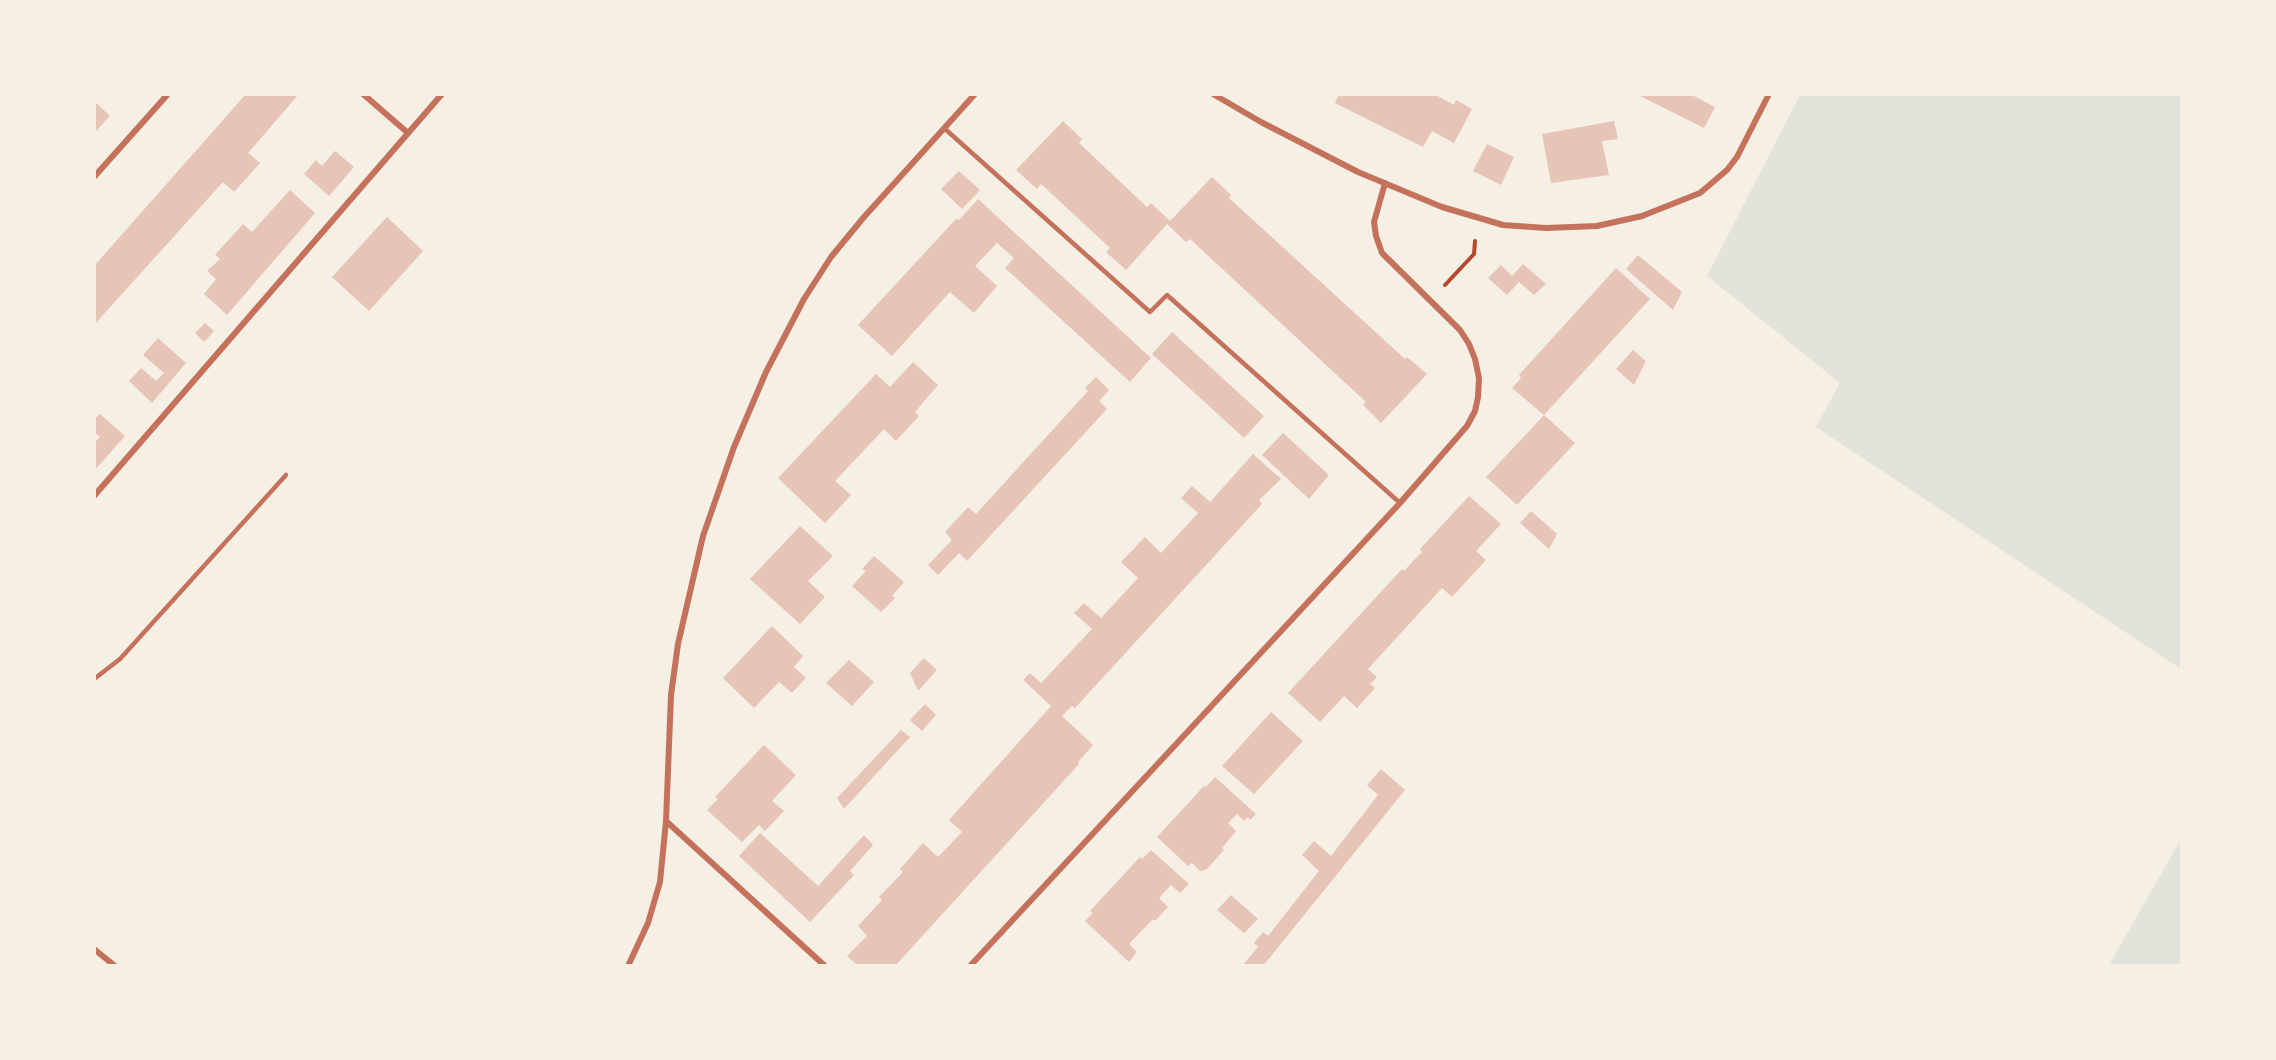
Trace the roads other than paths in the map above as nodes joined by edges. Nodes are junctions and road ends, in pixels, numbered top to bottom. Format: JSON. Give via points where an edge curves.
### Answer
{"nodes":[{"id":1,"x":168,"y":94,"type":"edge"},
{"id":2,"x":363,"y":94,"type":"edge"},
{"id":3,"x":442,"y":94,"type":"edge"},
{"id":4,"x":975,"y":94,"type":"edge"},
{"id":5,"x":1213,"y":94,"type":"edge"},
{"id":6,"x":1769,"y":94,"type":"edge"},
{"id":7,"x":944,"y":128,"type":"junction"},
{"id":8,"x":408,"y":133,"type":"junction"},
{"id":9,"x":94,"y":177,"type":"edge"},
{"id":10,"x":1385,"y":183,"type":"junction"},
{"id":11,"x":286,"y":476,"type":"dead end"},
{"id":12,"x":94,"y":496,"type":"edge"},
{"id":13,"x":1400,"y":503,"type":"junction"},
{"id":14,"x":94,"y":679,"type":"edge"},
{"id":15,"x":666,"y":821,"type":"junction"},
{"id":16,"x":94,"y":949,"type":"edge"},
{"id":17,"x":115,"y":966,"type":"edge"},
{"id":18,"x":627,"y":966,"type":"edge"},
{"id":19,"x":825,"y":966,"type":"edge"},
{"id":20,"x":970,"y":966,"type":"edge"}],
"edges":[{"from":1,"to":9,"type":"street"},
{"from":2,"to":8,"type":"street"},
{"from":3,"to":8,"type":"street"},
{"from":4,"to":7,"type":"street"},
{"from":5,"to":10,"type":"street","via":[[1326,156]]},
{"from":6,"to":10,"type":"street","via":[[1727,170],[1700,193],[1642,216],[1569,228],[1503,225],[1442,207]]},
{"from":7,"to":13,"type":"lane","via":[[1150,312],[1167,295]]},
{"from":7,"to":15,"type":"street","via":[[864,217],[818,277],[766,372],[734,447],[703,536],[678,644],[669,715]]},
{"from":8,"to":12,"type":"street"},
{"from":10,"to":13,"type":"street","via":[[1374,222],[1382,253],[1460,330],[1475,359],[1479,378],[1475,411],[1467,426]]},
{"from":11,"to":14,"type":"lane","via":[[120,659]]},
{"from":13,"to":20,"type":"street"},
{"from":15,"to":18,"type":"street","via":[[660,882],[648,923]]},
{"from":15,"to":19,"type":"street"},
{"from":16,"to":17,"type":"street"}]}
